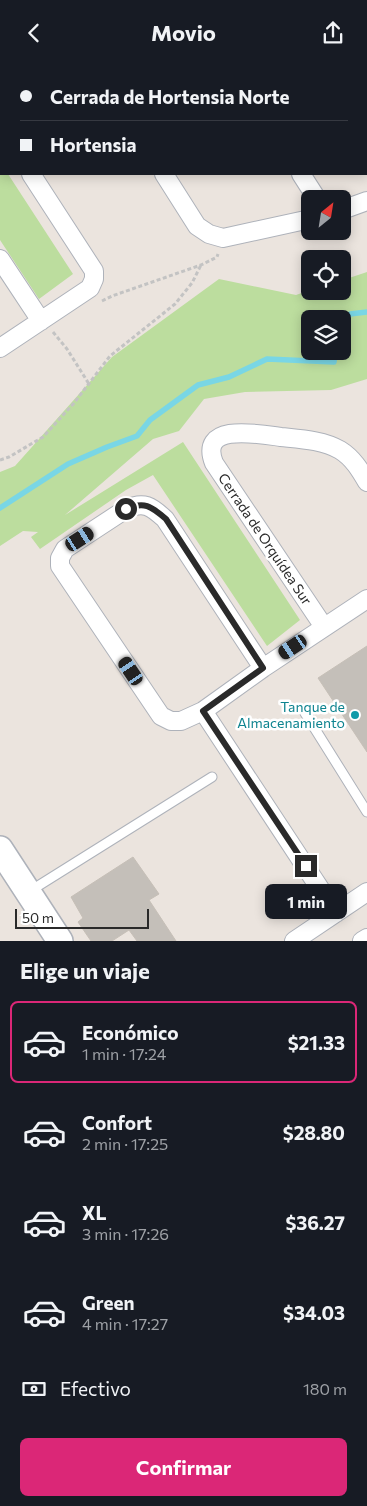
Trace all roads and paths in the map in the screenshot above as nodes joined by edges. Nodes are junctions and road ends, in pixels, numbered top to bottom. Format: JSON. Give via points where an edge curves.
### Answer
{"nodes":[{"id":1,"x":31,"y":175,"type":"edge"},
{"id":2,"x":165,"y":175,"type":"edge"},
{"id":3,"x":302,"y":175,"type":"edge"},
{"id":4,"x":311,"y":190,"type":"edge"},
{"id":5,"x":367,"y":201,"type":"edge"},
{"id":6,"x":351,"y":207,"type":"edge"},
{"id":7,"x":301,"y":221,"type":"edge"},
{"id":8,"x":216,"y":236,"type":"junction"},
{"id":9,"x":0,"y":259,"type":"edge"},
{"id":10,"x":201,"y":265,"type":"junction"},
{"id":11,"x":95,"y":305,"type":"dead end"},
{"id":12,"x":43,"y":328,"type":"junction"},
{"id":13,"x":0,"y":348,"type":"edge"},
{"id":14,"x":89,"y":384,"type":"junction"},
{"id":15,"x":0,"y":460,"type":"edge"},
{"id":16,"x":367,"y":482,"type":"edge"},
{"id":17,"x":367,"y":599,"type":"edge"},
{"id":18,"x":324,"y":627,"type":"junction"},
{"id":19,"x":263,"y":668,"type":"junction"},
{"id":20,"x":203,"y":711,"type":"junction"},
{"id":21,"x":305,"y":713,"type":"dead end"},
{"id":22,"x":212,"y":777,"type":"dead end"},
{"id":23,"x":367,"y":812,"type":"edge"},
{"id":24,"x":0,"y":849,"type":"edge"},
{"id":25,"x":28,"y":892,"type":"junction"},
{"id":26,"x":367,"y":892,"type":"edge"},
{"id":27,"x":336,"y":913,"type":"junction"},
{"id":28,"x":367,"y":938,"type":"edge"},
{"id":29,"x":60,"y":941,"type":"edge"},
{"id":30,"x":294,"y":941,"type":"edge"},
{"id":31,"x":362,"y":941,"type":"edge"}],
"edges":[{"from":1,"to":12,"type":"street","via":[[94,271],[90,288]]},
{"from":2,"to":8,"type":"street","via":[[197,226]]},
{"from":3,"to":4,"type":"street"},
{"from":5,"to":6,"type":"street"},
{"from":7,"to":8,"type":"street"},
{"from":8,"to":10,"type":"path","via":[[216,257]]},
{"from":9,"to":12,"type":"street"},
{"from":10,"to":11,"type":"path"},
{"from":10,"to":14,"type":"path","via":[[175,304],[110,356]]},
{"from":12,"to":13,"type":"street"},
{"from":12,"to":14,"type":"path","via":[[52,330]]},
{"from":14,"to":15,"type":"path","via":[[43,437]]},
{"from":16,"to":18,"type":"street","name":"Cerrada de Orquídea Sur","via":[[351,459],[340,450],[307,440],[241,432],[221,437],[211,448],[214,463]]},
{"from":17,"to":18,"type":"street"},
{"from":18,"to":19,"type":"street"},
{"from":19,"to":20,"type":"street"},
{"from":19,"to":20,"type":"street","via":[[166,519],[156,510],[146,505],[126,509],[65,549],[60,567],[161,716],[181,721]]},
{"from":20,"to":27,"type":"street"},
{"from":21,"to":23,"type":"lane"},
{"from":22,"to":25,"type":"lane"},
{"from":24,"to":25,"type":"street"},
{"from":25,"to":29,"type":"street"},
{"from":26,"to":27,"type":"street"},
{"from":27,"to":30,"type":"street"},
{"from":28,"to":31,"type":"street"}]}
